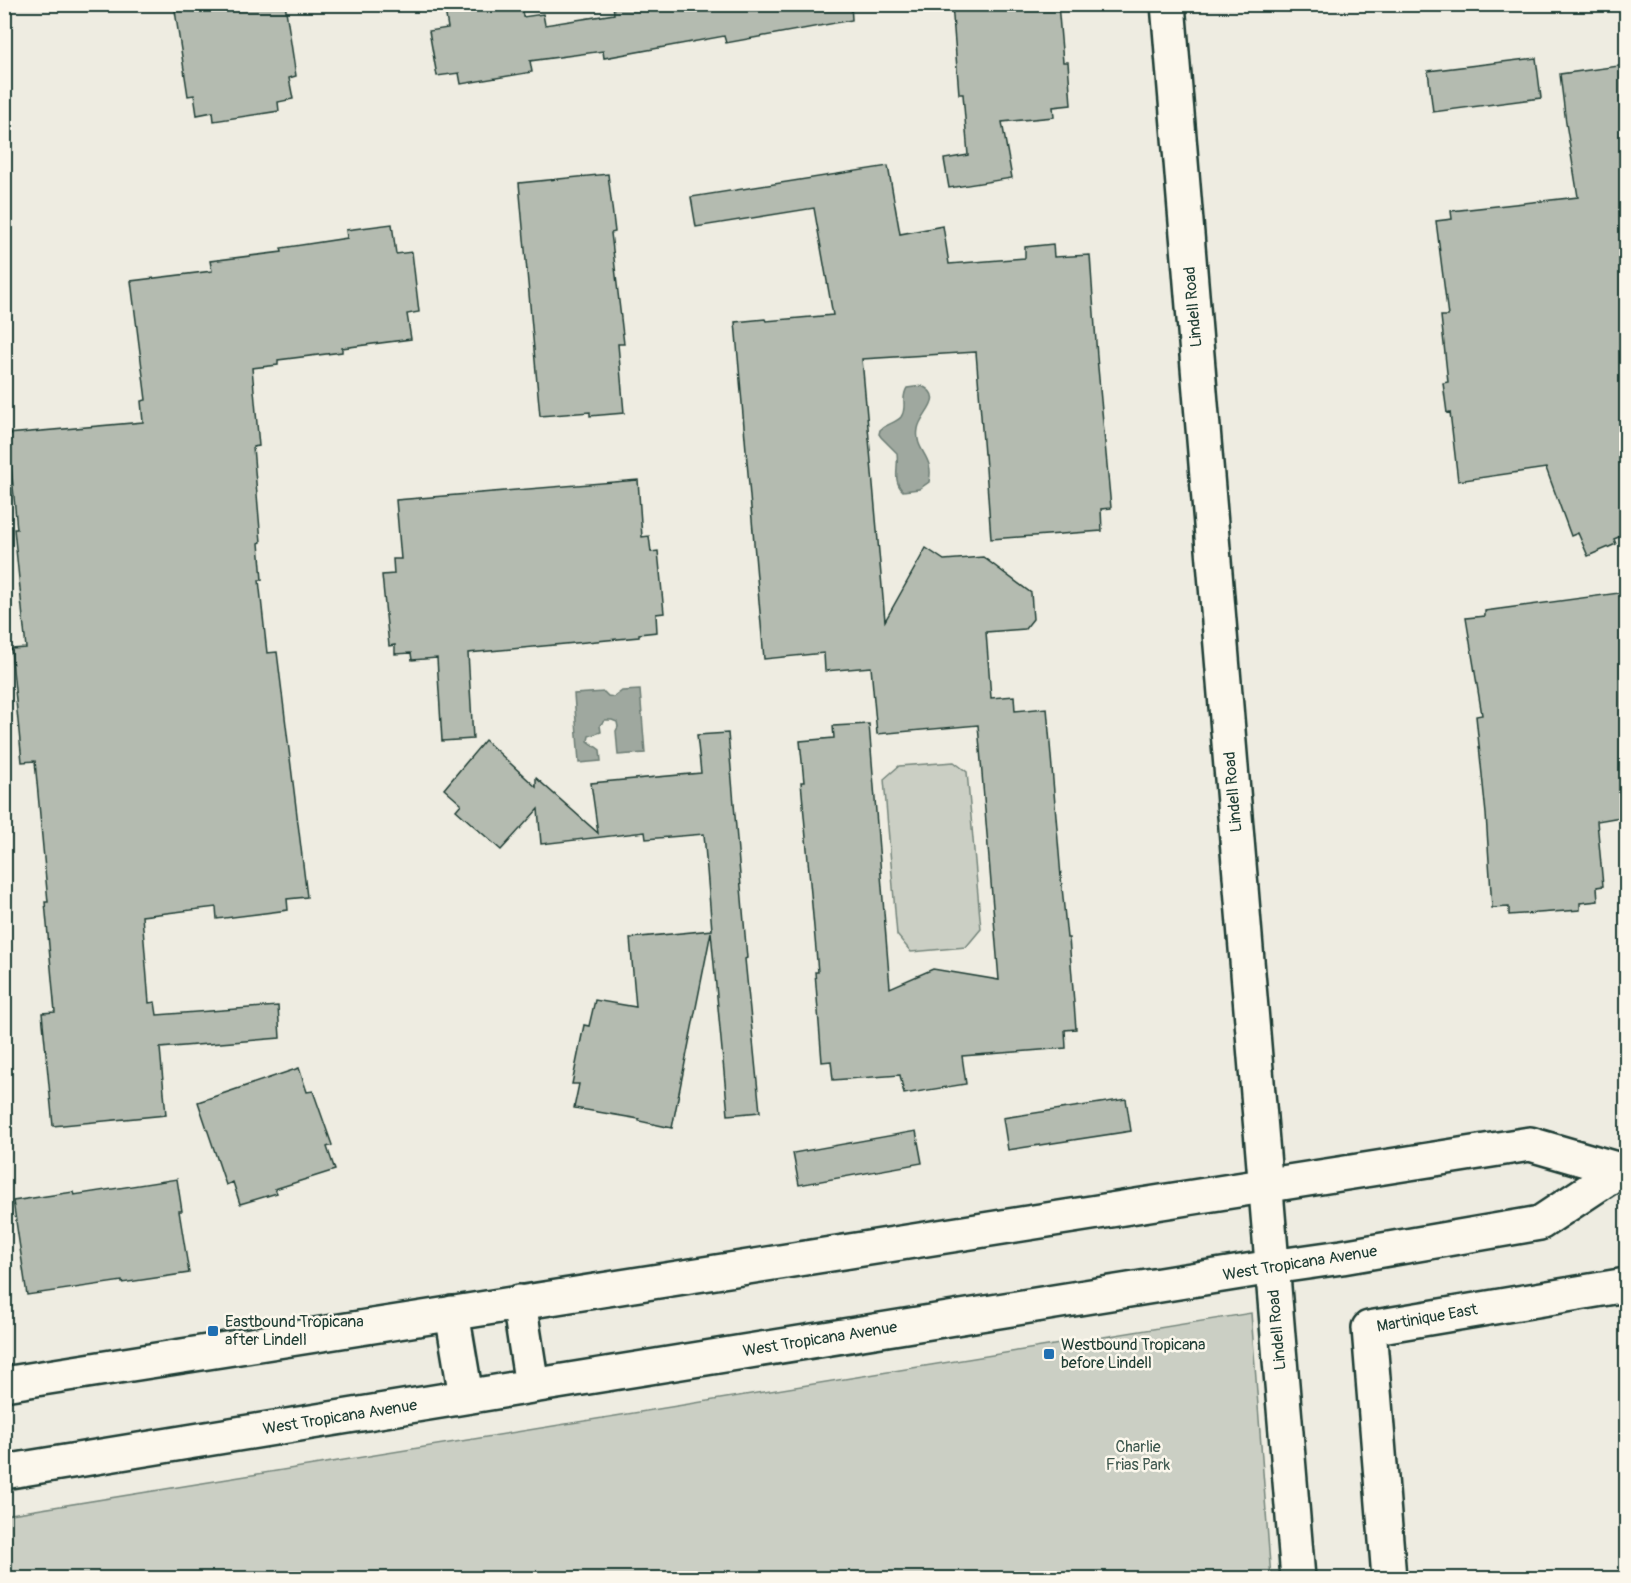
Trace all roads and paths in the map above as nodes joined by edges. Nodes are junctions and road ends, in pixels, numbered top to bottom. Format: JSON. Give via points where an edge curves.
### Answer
{"nodes":[{"id":1,"x":1168,"y":4,"type":"edge"},
{"id":2,"x":1623,"y":1169,"type":"edge"},
{"id":3,"x":1265,"y":1185,"type":"junction"},
{"id":4,"x":1272,"y":1267,"type":"junction"},
{"id":5,"x":1626,"y":1285,"type":"edge"},
{"id":6,"x":519,"y":1302,"type":"junction"},
{"id":7,"x":452,"y":1313,"type":"junction"},
{"id":8,"x":4,"y":1384,"type":"edge"},
{"id":9,"x":532,"y":1386,"type":"junction"},
{"id":10,"x":466,"y":1396,"type":"junction"},
{"id":11,"x":4,"y":1472,"type":"edge"},
{"id":12,"x":1298,"y":1578,"type":"edge"},
{"id":13,"x":1389,"y":1578,"type":"edge"}],
"edges":[{"from":1,"to":3,"type":"main road","name":"Lindell Road"},
{"from":2,"to":3,"type":"main road","name":"West Tropicana Avenue","via":[[1530,1144]]},
{"from":2,"to":4,"type":"main road","name":"West Tropicana Avenue","via":[[1540,1223]]},
{"from":3,"to":4,"type":"main road","name":"Lindell Road"},
{"from":3,"to":6,"type":"main road","name":"West Tropicana Avenue"},
{"from":4,"to":9,"type":"main road","name":"West Tropicana Avenue"},
{"from":4,"to":12,"type":"main road","name":"Lindell Road"},
{"from":5,"to":13,"type":"main road","name":"Martinique East","via":[[1369,1328]]},
{"from":6,"to":7,"type":"main road","name":"West Tropicana Avenue"},
{"from":6,"to":9,"type":"main road"},
{"from":7,"to":8,"type":"main road","name":"West Tropicana Avenue"},
{"from":7,"to":10,"type":"main road"},
{"from":9,"to":10,"type":"main road","name":"West Tropicana Avenue"},
{"from":10,"to":11,"type":"main road","name":"West Tropicana Avenue"}]}
